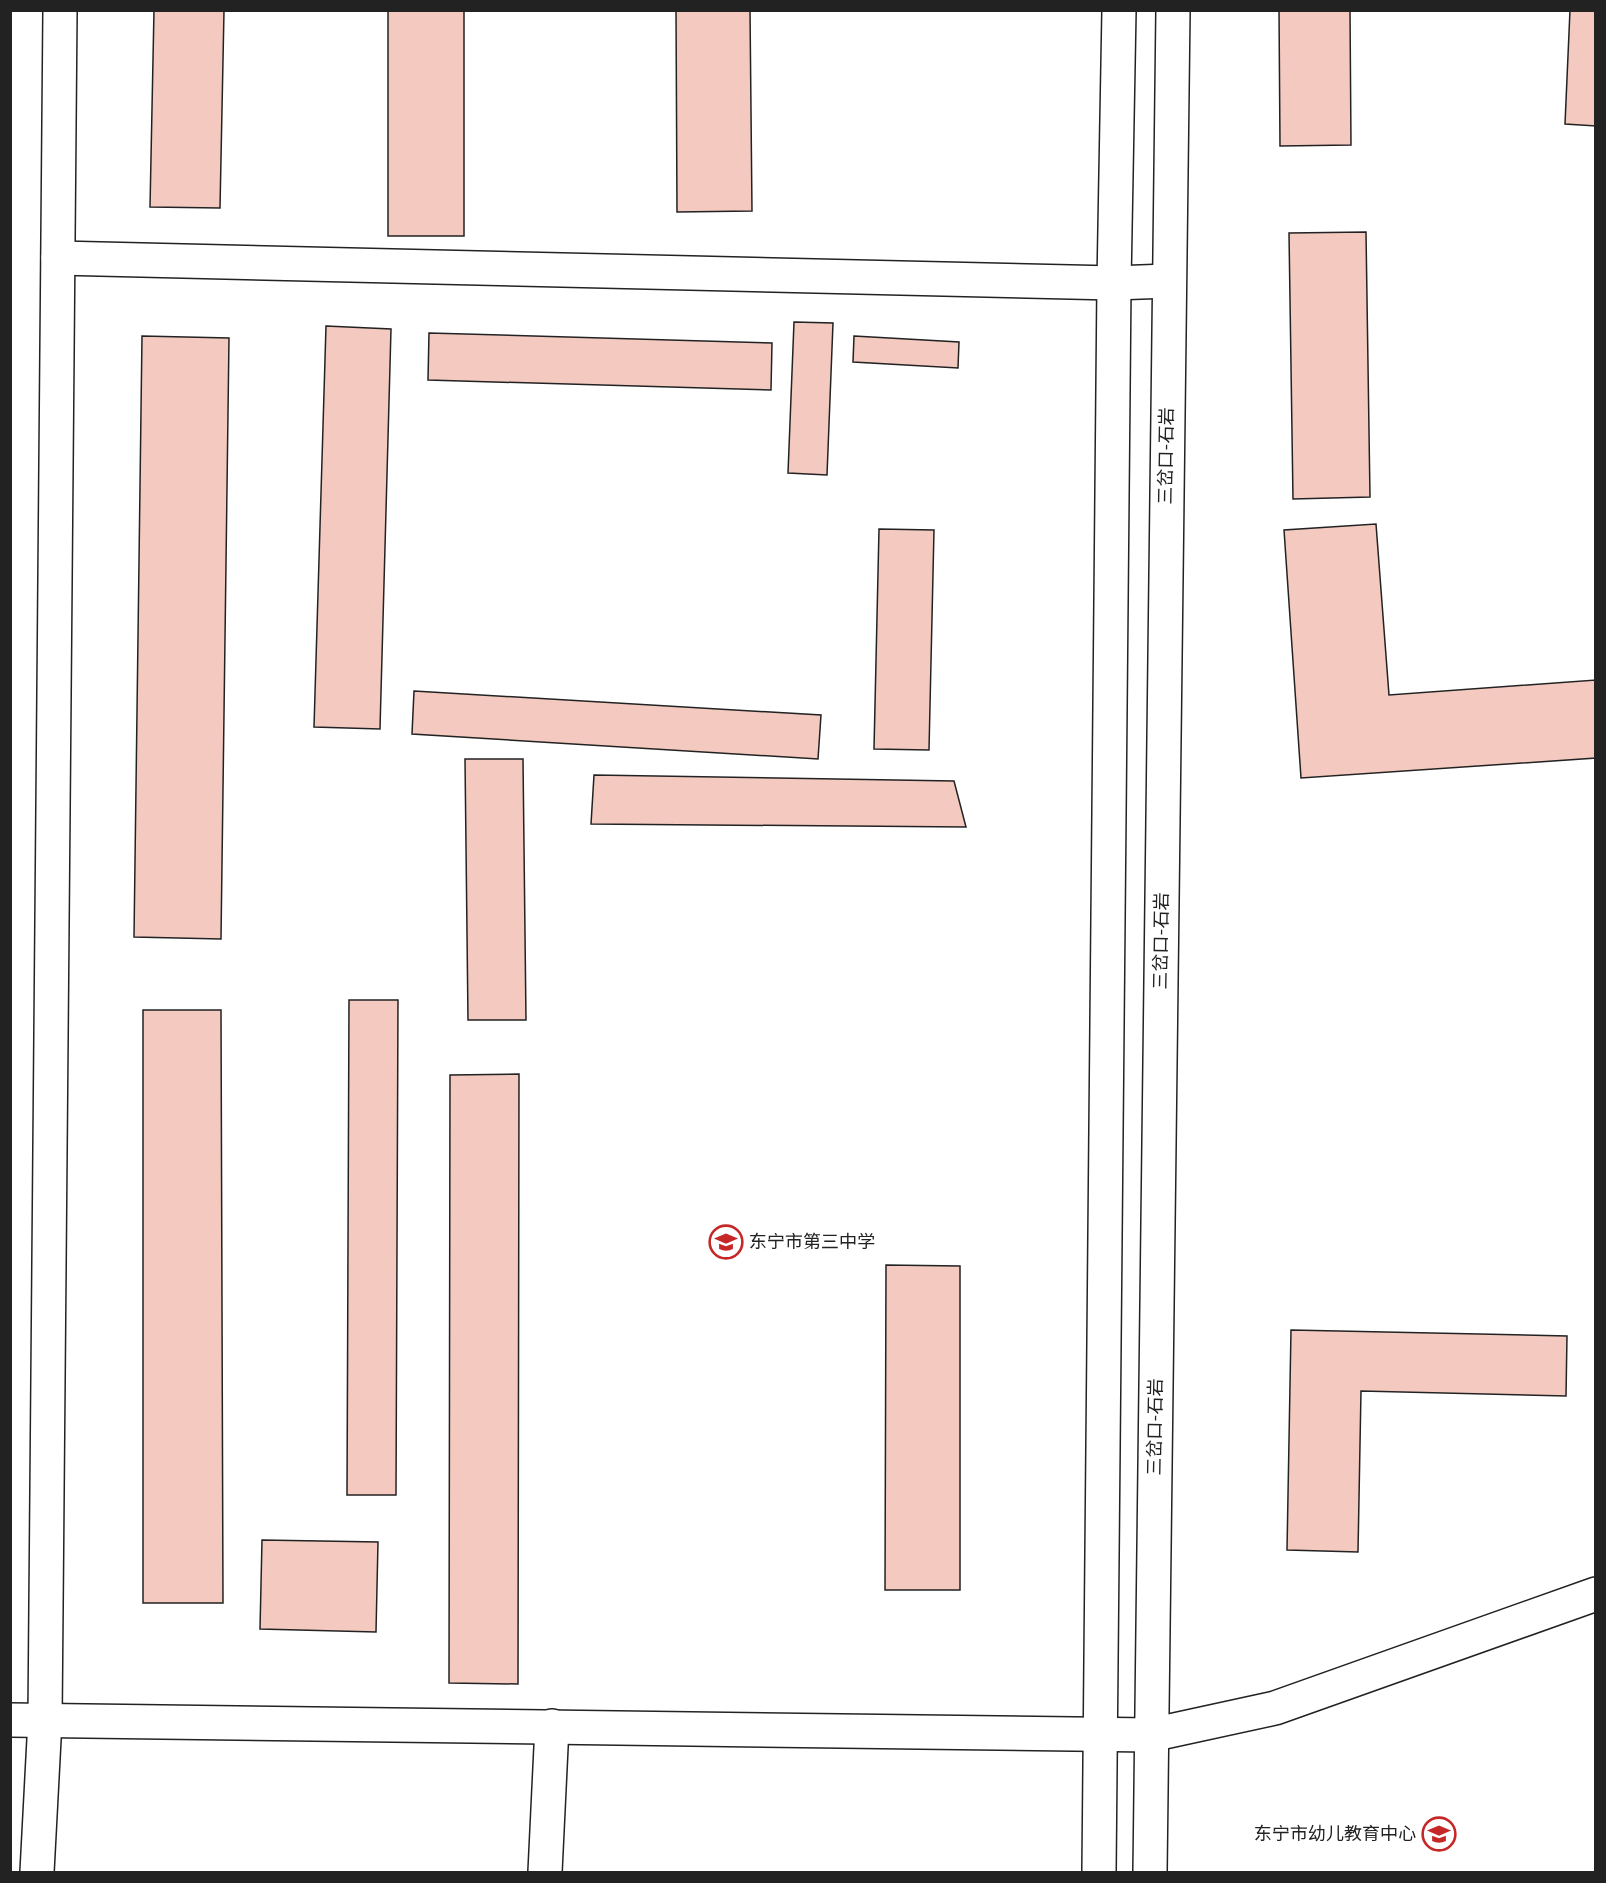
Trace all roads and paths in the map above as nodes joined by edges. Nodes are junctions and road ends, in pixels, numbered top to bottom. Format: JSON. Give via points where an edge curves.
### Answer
{"nodes":[{"id":1,"x":60,"y":10,"type":"edge"},
{"id":2,"x":1119,"y":10,"type":"edge"},
{"id":3,"x":1173,"y":10,"type":"edge"},
{"id":4,"x":58,"y":258,"type":"junction"},
{"id":5,"x":1168,"y":281,"type":"junction"},
{"id":6,"x":1113,"y":283,"type":"junction"},
{"id":7,"x":1596,"y":1594,"type":"edge"},
{"id":8,"x":10,"y":1720,"type":"edge"},
{"id":9,"x":45,"y":1720,"type":"junction"},
{"id":10,"x":552,"y":1726,"type":"junction"},
{"id":11,"x":1101,"y":1734,"type":"junction"},
{"id":12,"x":1151,"y":1735,"type":"junction"},
{"id":13,"x":37,"y":1872,"type":"edge"},
{"id":14,"x":545,"y":1872,"type":"edge"},
{"id":15,"x":1100,"y":1872,"type":"edge"},
{"id":16,"x":1150,"y":1872,"type":"edge"}],
"edges":[{"from":1,"to":4,"type":"main road"},
{"from":2,"to":6,"type":"main road"},
{"from":3,"to":5,"type":"main road","name":"三岔口-石岩"},
{"from":4,"to":6,"type":"main road"},
{"from":4,"to":9,"type":"main road"},
{"from":5,"to":6,"type":"main road"},
{"from":5,"to":12,"type":"main road","name":"三岔口-石岩"},
{"from":6,"to":11,"type":"main road"},
{"from":7,"to":12,"type":"main road","via":[[1275,1708]]},
{"from":8,"to":9,"type":"main road"},
{"from":9,"to":10,"type":"main road"},
{"from":9,"to":13,"type":"main road"},
{"from":10,"to":11,"type":"main road"},
{"from":10,"to":14,"type":"main road"},
{"from":11,"to":12,"type":"main road"},
{"from":11,"to":15,"type":"main road"},
{"from":12,"to":16,"type":"main road","name":"三岔口-石岩"}]}
